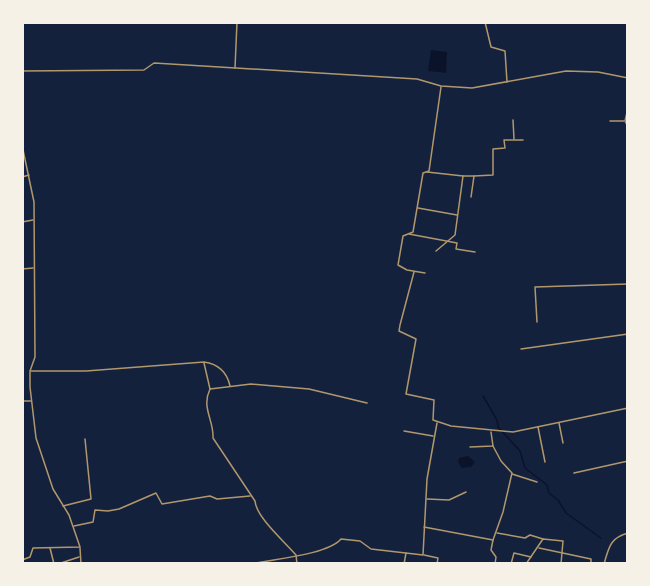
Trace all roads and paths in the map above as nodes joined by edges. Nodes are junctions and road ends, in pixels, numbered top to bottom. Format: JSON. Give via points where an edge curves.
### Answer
{"nodes":[{"id":1,"x":237,"y":22,"type":"edge"},
{"id":2,"x":485,"y":22,"type":"edge"},
{"id":3,"x":234,"y":69,"type":"junction"},
{"id":4,"x":22,"y":70,"type":"edge"},
{"id":5,"x":627,"y":78,"type":"edge"},
{"id":6,"x":507,"y":83,"type":"junction"},
{"id":7,"x":441,"y":86,"type":"junction"},
{"id":8,"x":627,"y":108,"type":"edge"},
{"id":9,"x":513,"y":120,"type":"dead end"},
{"id":10,"x":610,"y":121,"type":"dead end"},
{"id":11,"x":625,"y":121,"type":"junction"},
{"id":12,"x":627,"y":127,"type":"edge"},
{"id":13,"x":514,"y":140,"type":"junction"},
{"id":14,"x":523,"y":140,"type":"dead end"},
{"id":15,"x":22,"y":145,"type":"edge"},
{"id":16,"x":426,"y":172,"type":"junction"},
{"id":17,"x":30,"y":175,"type":"junction"},
{"id":18,"x":463,"y":176,"type":"junction"},
{"id":19,"x":474,"y":176,"type":"junction"},
{"id":20,"x":22,"y":177,"type":"edge"},
{"id":21,"x":471,"y":197,"type":"dead end"},
{"id":22,"x":417,"y":208,"type":"junction"},
{"id":23,"x":458,"y":215,"type":"junction"},
{"id":24,"x":35,"y":220,"type":"junction"},
{"id":25,"x":22,"y":222,"type":"edge"},
{"id":26,"x":408,"y":233,"type":"junction"},
{"id":27,"x":447,"y":241,"type":"junction"},
{"id":28,"x":436,"y":251,"type":"dead end"},
{"id":29,"x":475,"y":252,"type":"dead end"},
{"id":30,"x":34,"y":268,"type":"junction"},
{"id":31,"x":22,"y":269,"type":"edge"},
{"id":32,"x":414,"y":272,"type":"junction"},
{"id":33,"x":425,"y":273,"type":"dead end"},
{"id":34,"x":627,"y":284,"type":"edge"},
{"id":35,"x":537,"y":322,"type":"dead end"},
{"id":36,"x":627,"y":334,"type":"edge"},
{"id":37,"x":521,"y":349,"type":"dead end"},
{"id":38,"x":204,"y":362,"type":"junction"},
{"id":39,"x":30,"y":371,"type":"junction"},
{"id":40,"x":230,"y":386,"type":"junction"},
{"id":41,"x":210,"y":388,"type":"junction"},
{"id":42,"x":22,"y":401,"type":"edge"},
{"id":43,"x":32,"y":401,"type":"junction"},
{"id":44,"x":367,"y":402,"type":"dead end"},
{"id":45,"x":627,"y":408,"type":"edge"},
{"id":46,"x":437,"y":422,"type":"junction"},
{"id":47,"x":559,"y":422,"type":"junction"},
{"id":48,"x":538,"y":426,"type":"junction"},
{"id":49,"x":404,"y":431,"type":"dead end"},
{"id":50,"x":491,"y":431,"type":"junction"},
{"id":51,"x":434,"y":436,"type":"junction"},
{"id":52,"x":85,"y":439,"type":"dead end"},
{"id":53,"x":563,"y":443,"type":"dead end"},
{"id":54,"x":493,"y":446,"type":"junction"},
{"id":55,"x":470,"y":447,"type":"dead end"},
{"id":56,"x":627,"y":461,"type":"edge"},
{"id":57,"x":545,"y":462,"type":"dead end"},
{"id":58,"x":512,"y":473,"type":"junction"},
{"id":59,"x":574,"y":474,"type":"dead end"},
{"id":60,"x":537,"y":482,"type":"dead end"},
{"id":61,"x":466,"y":492,"type":"dead end"},
{"id":62,"x":252,"y":496,"type":"junction"},
{"id":63,"x":426,"y":498,"type":"junction"},
{"id":64,"x":63,"y":506,"type":"junction"},
{"id":65,"x":73,"y":526,"type":"junction"},
{"id":66,"x":424,"y":527,"type":"junction"},
{"id":67,"x":496,"y":533,"type":"junction"},
{"id":68,"x":627,"y":533,"type":"edge"},
{"id":69,"x":543,"y":539,"type":"junction"},
{"id":70,"x":493,"y":540,"type":"junction"},
{"id":71,"x":80,"y":547,"type":"junction"},
{"id":72,"x":50,"y":548,"type":"junction"},
{"id":73,"x":538,"y":548,"type":"junction"},
{"id":74,"x":406,"y":553,"type":"junction"},
{"id":75,"x":561,"y":553,"type":"junction"},
{"id":76,"x":296,"y":555,"type":"junction"},
{"id":77,"x":423,"y":555,"type":"junction"},
{"id":78,"x":79,"y":556,"type":"junction"},
{"id":79,"x":531,"y":557,"type":"junction"},
{"id":80,"x":22,"y":560,"type":"edge"},
{"id":81,"x":54,"y":564,"type":"edge"},
{"id":82,"x":58,"y":564,"type":"edge"},
{"id":83,"x":81,"y":564,"type":"edge"},
{"id":84,"x":251,"y":564,"type":"edge"},
{"id":85,"x":297,"y":564,"type":"edge"},
{"id":86,"x":404,"y":564,"type":"edge"},
{"id":87,"x":438,"y":564,"type":"edge"},
{"id":88,"x":495,"y":564,"type":"edge"},
{"id":89,"x":512,"y":564,"type":"edge"},
{"id":90,"x":526,"y":564,"type":"edge"},
{"id":91,"x":561,"y":564,"type":"edge"},
{"id":92,"x":591,"y":564,"type":"edge"},
{"id":93,"x":604,"y":564,"type":"edge"}],
"edges":[{"from":1,"to":3,"type":"street"},
{"from":2,"to":6,"type":"street","via":[[491,47],[505,51]]},
{"from":3,"to":4,"type":"street","via":[[154,63],[144,70]]},
{"from":3,"to":7,"type":"street","via":[[417,80]]},
{"from":5,"to":6,"type":"street","via":[[566,71]]},
{"from":6,"to":7,"type":"street","via":[[472,88]]},
{"from":7,"to":16,"type":"street"},
{"from":8,"to":11,"type":"street"},
{"from":9,"to":13,"type":"street"},
{"from":10,"to":11,"type":"street"},
{"from":11,"to":12,"type":"street"},
{"from":13,"to":14,"type":"street"},
{"from":13,"to":19,"type":"street","via":[[504,140],[504,148],[493,149],[493,175]]},
{"from":15,"to":17,"type":"street"},
{"from":16,"to":18,"type":"street"},
{"from":16,"to":22,"type":"street"},
{"from":17,"to":20,"type":"street"},
{"from":17,"to":24,"type":"street"},
{"from":18,"to":19,"type":"street"},
{"from":18,"to":23,"type":"street"},
{"from":19,"to":21,"type":"street"},
{"from":22,"to":23,"type":"street"},
{"from":22,"to":26,"type":"street","via":[[413,232]]},
{"from":23,"to":27,"type":"street","via":[[455,235]]},
{"from":24,"to":25,"type":"street"},
{"from":24,"to":30,"type":"street"},
{"from":26,"to":27,"type":"street"},
{"from":26,"to":32,"type":"street","via":[[403,236],[398,265]]},
{"from":27,"to":28,"type":"street"},
{"from":27,"to":29,"type":"street","via":[[457,243],[456,249]]},
{"from":30,"to":31,"type":"street"},
{"from":30,"to":39,"type":"street","via":[[35,357]]},
{"from":32,"to":33,"type":"street"},
{"from":32,"to":46,"type":"street","via":[[399,331],[416,339],[406,394],[434,400],[433,420]]},
{"from":34,"to":35,"type":"street","via":[[535,287]]},
{"from":36,"to":37,"type":"street"},
{"from":38,"to":39,"type":"street","via":[[86,372]]},
{"from":38,"to":40,"type":"street","via":[[227,374]]},
{"from":38,"to":41,"type":"street"},
{"from":39,"to":43,"type":"street"},
{"from":40,"to":41,"type":"street"},
{"from":40,"to":44,"type":"street","via":[[309,389]]},
{"from":41,"to":62,"type":"street","via":[[206,417],[214,428],[213,438]]},
{"from":42,"to":43,"type":"street"},
{"from":43,"to":64,"type":"street","via":[[36,438],[53,489]]},
{"from":45,"to":47,"type":"street"},
{"from":46,"to":50,"type":"street"},
{"from":46,"to":51,"type":"street"},
{"from":47,"to":48,"type":"street"},
{"from":47,"to":53,"type":"street"},
{"from":48,"to":50,"type":"street"},
{"from":48,"to":57,"type":"street"},
{"from":49,"to":51,"type":"street"},
{"from":50,"to":54,"type":"street"},
{"from":51,"to":63,"type":"street"},
{"from":52,"to":64,"type":"street","via":[[91,499]]},
{"from":54,"to":55,"type":"street"},
{"from":54,"to":58,"type":"street"},
{"from":56,"to":59,"type":"street"},
{"from":58,"to":60,"type":"street"},
{"from":58,"to":67,"type":"street"},
{"from":61,"to":63,"type":"street","via":[[449,500]]},
{"from":62,"to":65,"type":"street","via":[[205,496],[164,504],[156,493],[119,508],[95,510],[93,522]]},
{"from":62,"to":76,"type":"street","via":[[265,521]]},
{"from":63,"to":66,"type":"street"},
{"from":64,"to":65,"type":"street"},
{"from":65,"to":71,"type":"street"},
{"from":66,"to":70,"type":"street"},
{"from":66,"to":77,"type":"street"},
{"from":67,"to":69,"type":"street"},
{"from":67,"to":70,"type":"street"},
{"from":68,"to":93,"type":"street","via":[[610,543]]},
{"from":69,"to":73,"type":"street"},
{"from":69,"to":75,"type":"street","via":[[563,541]]},
{"from":70,"to":88,"type":"street"},
{"from":71,"to":72,"type":"street"},
{"from":71,"to":78,"type":"street"},
{"from":72,"to":80,"type":"street","via":[[33,548],[30,557]]},
{"from":72,"to":81,"type":"street"},
{"from":73,"to":75,"type":"street"},
{"from":73,"to":79,"type":"street"},
{"from":74,"to":76,"type":"street","via":[[371,549],[360,541],[341,539],[337,544]]},
{"from":74,"to":77,"type":"street"},
{"from":74,"to":86,"type":"street"},
{"from":75,"to":91,"type":"street"},
{"from":75,"to":92,"type":"street","via":[[591,559]]},
{"from":76,"to":84,"type":"street"},
{"from":76,"to":85,"type":"street"},
{"from":77,"to":87,"type":"street","via":[[438,558]]},
{"from":78,"to":82,"type":"street"},
{"from":78,"to":83,"type":"street"},
{"from":79,"to":89,"type":"street","via":[[514,553]]},
{"from":79,"to":90,"type":"street"}]}
